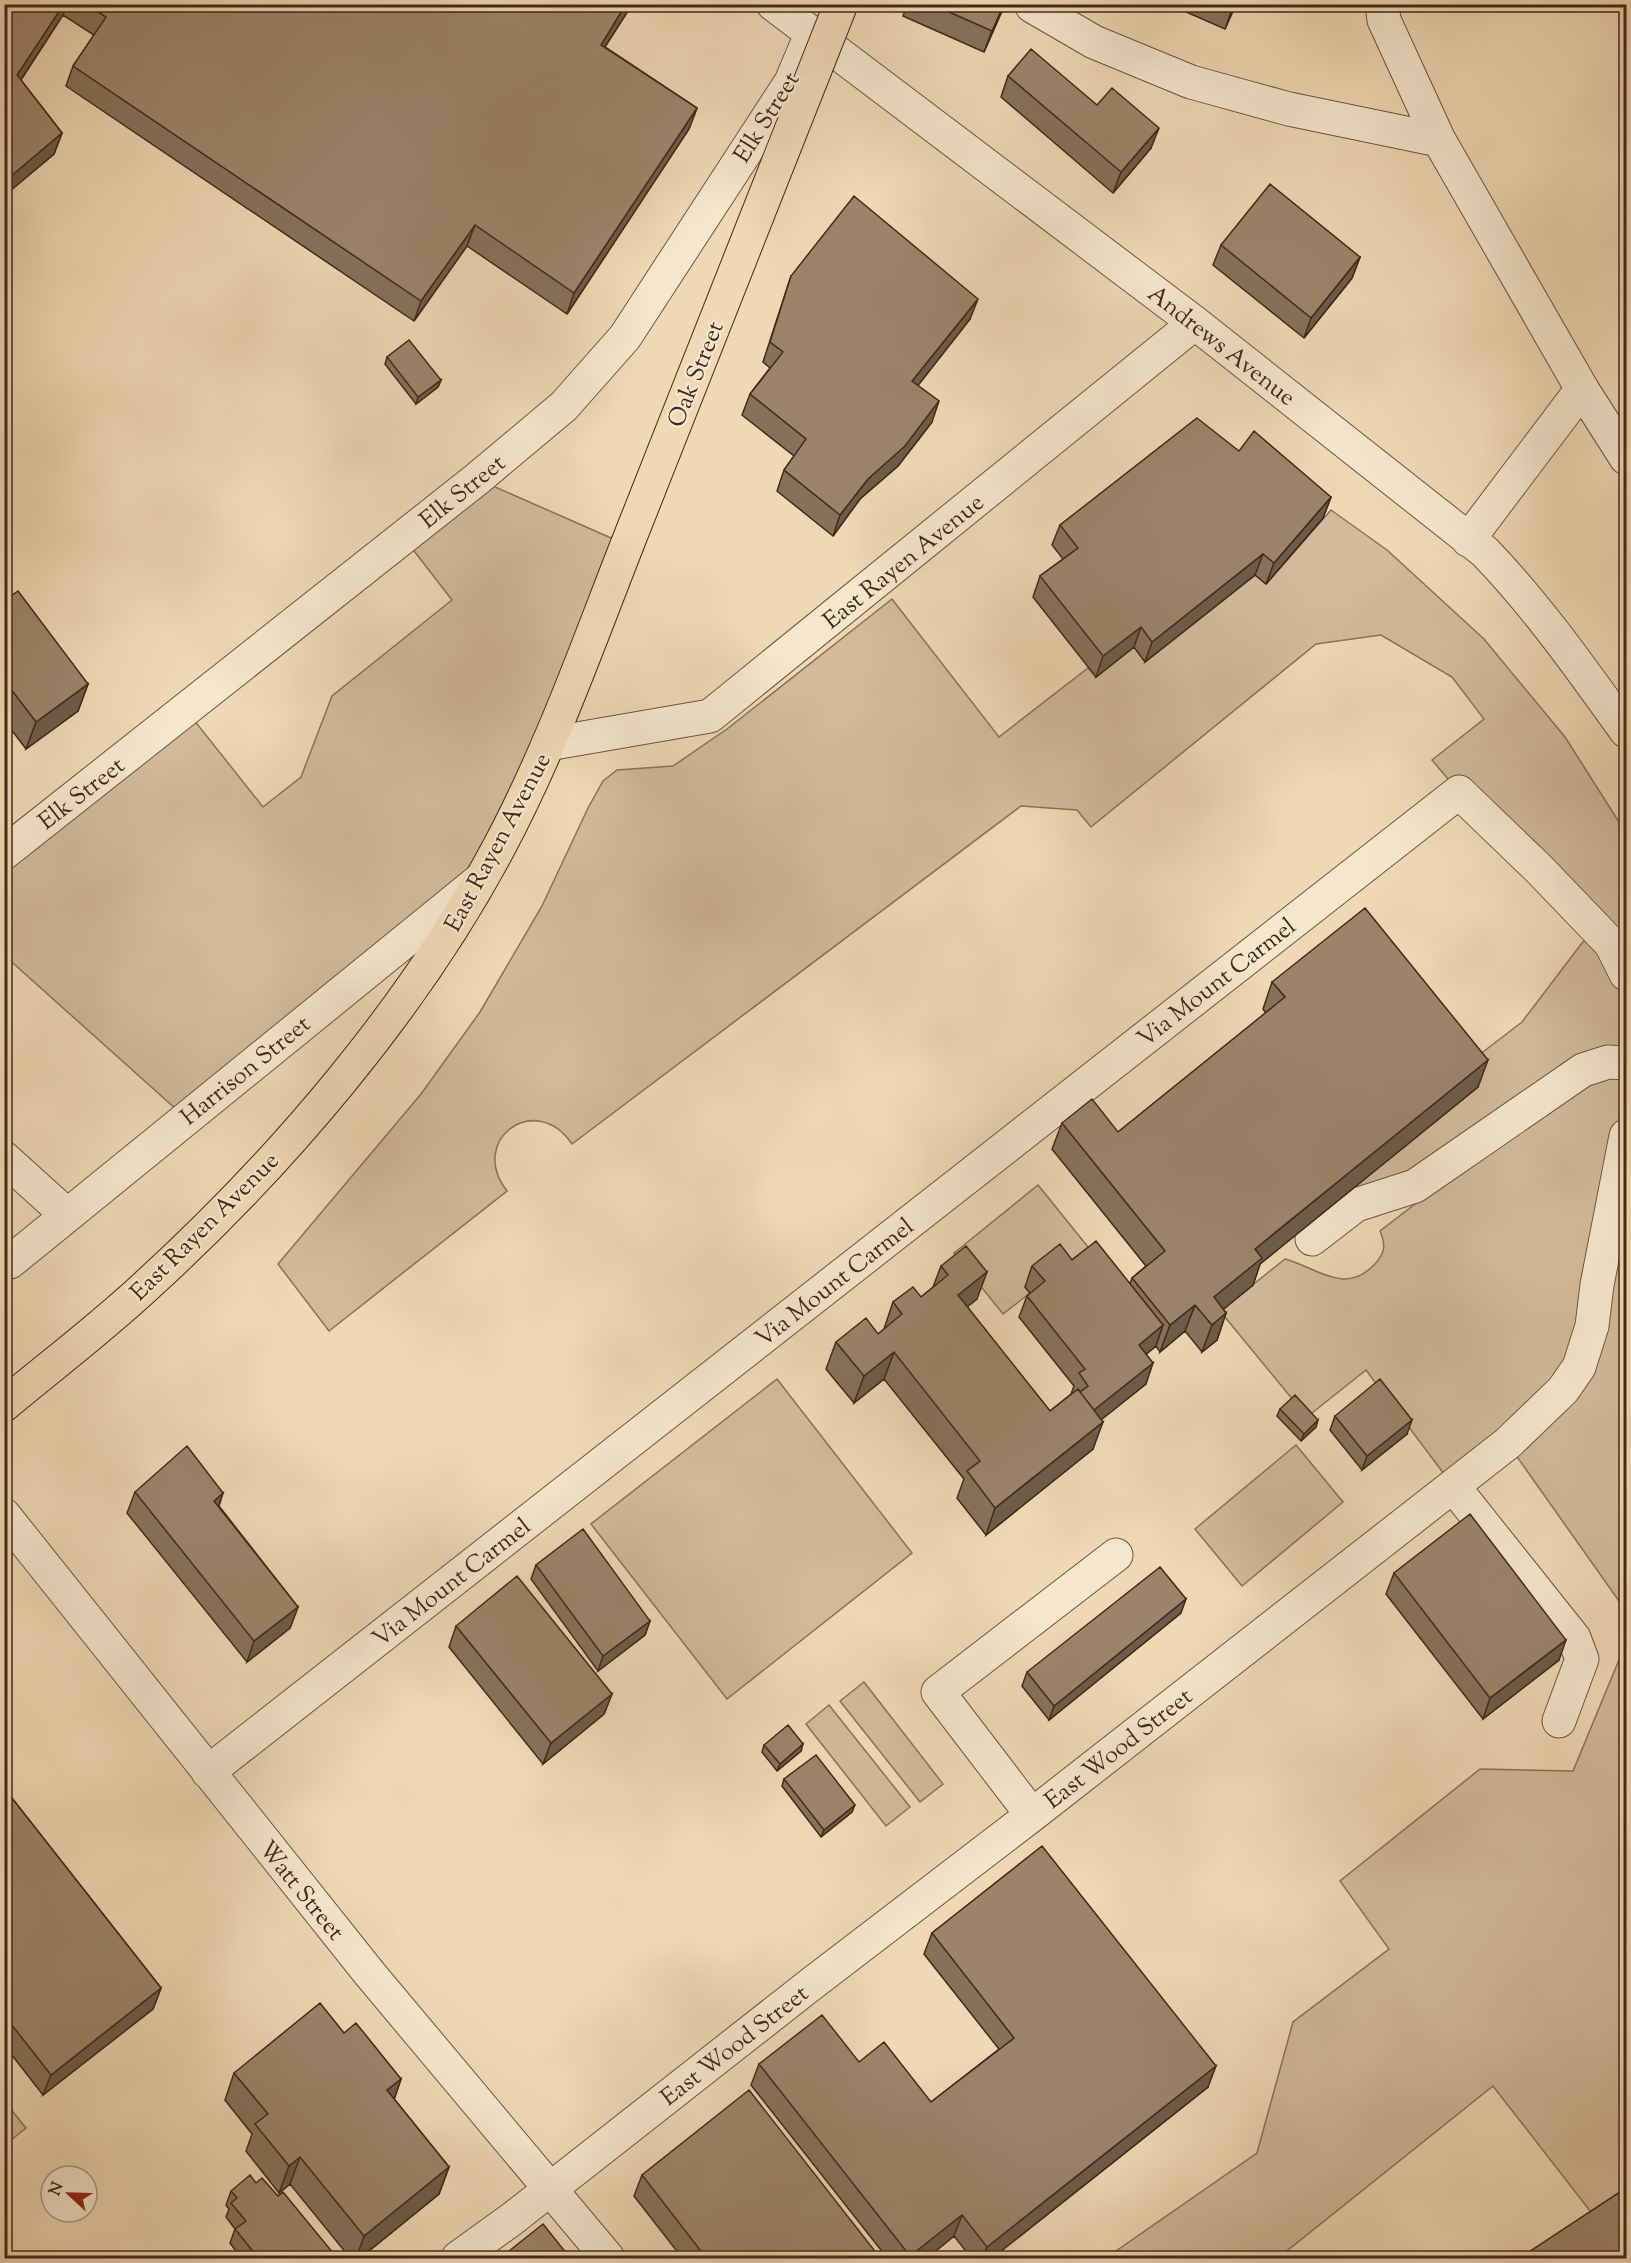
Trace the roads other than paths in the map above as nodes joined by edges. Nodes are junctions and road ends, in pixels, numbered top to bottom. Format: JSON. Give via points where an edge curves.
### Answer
{"nodes":[{"id":1,"x":773,"y":4,"type":"edge"},
{"id":2,"x":841,"y":4,"type":"edge"},
{"id":3,"x":1033,"y":4,"type":"edge"},
{"id":4,"x":1382,"y":4,"type":"edge"},
{"id":5,"x":812,"y":32,"type":"junction"},
{"id":6,"x":1439,"y":140,"type":"junction"},
{"id":7,"x":1195,"y":324,"type":"junction"},
{"id":8,"x":1582,"y":389,"type":"junction"},
{"id":9,"x":1626,"y":458,"type":"edge"},
{"id":10,"x":1468,"y":540,"type":"junction"},
{"id":11,"x":1626,"y":731,"type":"edge"},
{"id":12,"x":548,"y":744,"type":"junction"},
{"id":13,"x":4,"y":853,"type":"edge"},
{"id":14,"x":481,"y":879,"type":"junction"},
{"id":15,"x":1626,"y":974,"type":"edge"},
{"id":16,"x":1626,"y":1063,"type":"edge"},
{"id":17,"x":1626,"y":1136,"type":"edge"},
{"id":18,"x":4,"y":1158,"type":"edge"},
{"id":19,"x":67,"y":1215,"type":"junction"},
{"id":20,"x":1312,"y":1239,"type":"edge"},
{"id":21,"x":10,"y":1262,"type":"dead end"},
{"id":22,"x":4,"y":1404,"type":"edge"},
{"id":23,"x":1453,"y":1486,"type":"junction"},
{"id":24,"x":4,"y":1515,"type":"edge"},
{"id":25,"x":1116,"y":1555,"type":"dead end"},
{"id":26,"x":1559,"y":1721,"type":"dead end"},
{"id":27,"x":208,"y":1772,"type":"junction"},
{"id":28,"x":1032,"y":1815,"type":"junction"},
{"id":29,"x":551,"y":2189,"type":"junction"},
{"id":30,"x":458,"y":2259,"type":"edge"},
{"id":31,"x":608,"y":2259,"type":"edge"}],
"edges":[{"from":1,"to":5,"type":"street","name":"Andrews Avenue"},
{"from":2,"to":12,"type":"main road","name":"Oak Street","bridge":true},
{"from":3,"to":6,"type":"street","via":[[1094,42],[1191,82],[1289,109]]},
{"from":4,"to":6,"type":"street","via":[[1384,20]]},
{"from":5,"to":7,"type":"street","name":"Andrews Avenue"},
{"from":5,"to":13,"type":"street","name":"Elk Street","via":[[791,82],[625,336],[564,406]]},
{"from":6,"to":8,"type":"street"},
{"from":7,"to":10,"type":"street","name":"Andrews Avenue"},
{"from":7,"to":12,"type":"street","name":"East Rayen Avenue","via":[[710,716]]},
{"from":8,"to":9,"type":"street"},
{"from":8,"to":10,"type":"street"},
{"from":10,"to":11,"type":"street","name":"Andrews Avenue","via":[[1485,552],[1524,595]]},
{"from":12,"to":14,"type":"main road","name":"East Rayen Avenue"},
{"from":14,"to":19,"type":"street","name":"Harrison Street"},
{"from":14,"to":22,"type":"main road","name":"East Rayen Avenue","via":[[419,979],[342,1079],[238,1198],[145,1287]]},
{"from":15,"to":27,"type":"street","name":"Via Mount Carmel","via":[[1611,944],[1459,792]]},
{"from":16,"to":20,"type":"street","via":[[1608,1062],[1583,1070],[1415,1186],[1356,1204]]},
{"from":17,"to":23,"type":"street","name":"East Wood Street","via":[[1592,1326],[1579,1367],[1563,1389],[1508,1443]]},
{"from":18,"to":19,"type":"street"},
{"from":19,"to":21,"type":"street","name":"Harrison Street"},
{"from":23,"to":26,"type":"street","via":[[1574,1638],[1582,1659]]},
{"from":23,"to":28,"type":"street","name":"East Wood Street"},
{"from":24,"to":27,"type":"street","name":"Watt Street"},
{"from":25,"to":28,"type":"street","via":[[938,1692]]},
{"from":27,"to":29,"type":"street","name":"Watt Street","via":[[370,1974]]},
{"from":28,"to":29,"type":"street","name":"East Wood Street"},
{"from":29,"to":30,"type":"street","name":"East Wood Street"},
{"from":29,"to":31,"type":"street","name":"Watt Street"}]}
